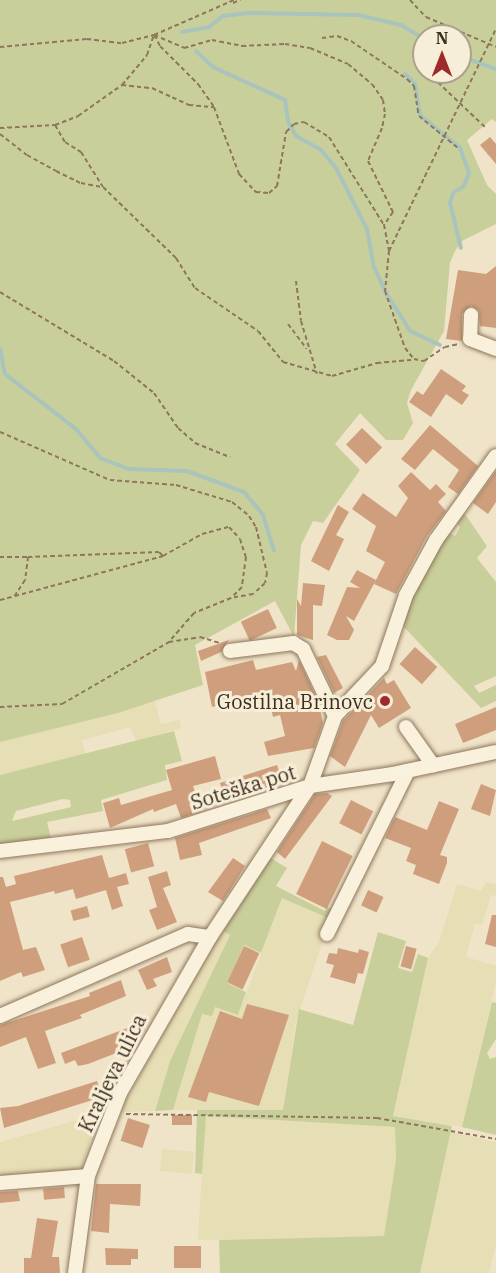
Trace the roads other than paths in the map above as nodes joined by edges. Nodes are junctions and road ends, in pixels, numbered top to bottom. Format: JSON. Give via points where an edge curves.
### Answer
{"nodes":[{"id":1,"x":471,"y":315,"type":"dead end"},
{"id":2,"x":496,"y":349,"type":"edge"},
{"id":3,"x":496,"y":456,"type":"edge"},
{"id":4,"x":230,"y":651,"type":"road end"},
{"id":5,"x":335,"y":716,"type":"junction"},
{"id":6,"x":406,"y":727,"type":"dead end"},
{"id":7,"x":496,"y":752,"type":"edge"},
{"id":8,"x":433,"y":765,"type":"junction"},
{"id":9,"x":408,"y":771,"type":"junction"},
{"id":10,"x":310,"y":786,"type":"junction"},
{"id":11,"x":0,"y":851,"type":"edge"},
{"id":12,"x":327,"y":934,"type":"dead end"},
{"id":13,"x":210,"y":936,"type":"junction"},
{"id":14,"x":0,"y":1016,"type":"edge"},
{"id":15,"x":88,"y":1176,"type":"junction"},
{"id":16,"x":0,"y":1184,"type":"edge"},
{"id":17,"x":75,"y":1273,"type":"edge"}],
"edges":[{"from":1,"to":2,"type":"street","via":[[470,339]]},
{"from":3,"to":5,"type":"street","via":[[415,576],[378,672]]},
{"from":4,"to":5,"type":"street","via":[[293,643],[303,649]]},
{"from":5,"to":10,"type":"street","name":"Kraljeva ulica"},
{"from":6,"to":8,"type":"street"},
{"from":7,"to":8,"type":"street","name":"Soteška pot"},
{"from":8,"to":9,"type":"street","name":"Soteška pot"},
{"from":9,"to":10,"type":"street","name":"Soteška pot"},
{"from":9,"to":12,"type":"street"},
{"from":10,"to":11,"type":"street","name":"Soteška pot","via":[[168,831]]},
{"from":10,"to":13,"type":"street","name":"Kraljeva ulica"},
{"from":13,"to":14,"type":"street","via":[[188,934]]},
{"from":13,"to":15,"type":"street","name":"Kraljeva ulica","via":[[110,1114]]},
{"from":15,"to":16,"type":"street"},
{"from":15,"to":17,"type":"street","name":"Kraljeva ulica"}]}
